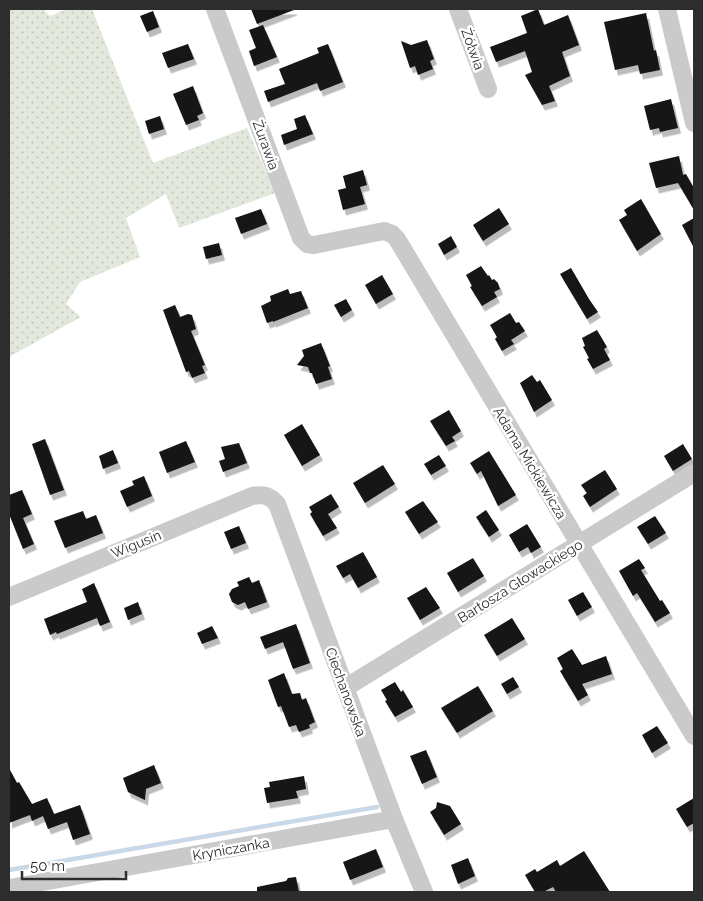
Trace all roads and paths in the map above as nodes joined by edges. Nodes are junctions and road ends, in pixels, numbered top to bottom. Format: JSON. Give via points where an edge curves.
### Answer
{"nodes":[{"id":1,"x":215,"y":9,"type":"edge"},
{"id":2,"x":458,"y":9,"type":"edge"},
{"id":3,"x":667,"y":9,"type":"edge"},
{"id":4,"x":488,"y":89,"type":"dead end"},
{"id":5,"x":694,"y":123,"type":"edge"},
{"id":6,"x":342,"y":239,"type":"joint"},
{"id":7,"x":694,"y":473,"type":"edge"},
{"id":8,"x":265,"y":495,"type":"joint"},
{"id":9,"x":579,"y":545,"type":"junction"},
{"id":10,"x":9,"y":597,"type":"edge"},
{"id":11,"x":345,"y":688,"type":"junction"},
{"id":12,"x":694,"y":736,"type":"edge"},
{"id":13,"x":394,"y":819,"type":"junction"},
{"id":14,"x":9,"y":888,"type":"edge"},
{"id":15,"x":424,"y":892,"type":"edge"}],
"edges":[{"from":1,"to":6,"type":"street","name":"Żurawia","via":[[301,238],[314,245]]},
{"from":2,"to":4,"type":"street","name":"Żółwia"},
{"from":3,"to":5,"type":"street"},
{"from":6,"to":9,"type":"street","name":"Adama Mickiewicza","via":[[384,231],[397,239]]},
{"from":7,"to":9,"type":"street","name":"Bartosza Głowackiego"},
{"from":8,"to":10,"type":"street","name":"Wigusin","via":[[252,496]]},
{"from":8,"to":11,"type":"street","name":"Ciechanowska","via":[[277,504]]},
{"from":9,"to":11,"type":"street","name":"Bartosza Głowackiego"},
{"from":9,"to":12,"type":"street","name":"Adama Mickiewicza"},
{"from":11,"to":13,"type":"street","name":"Ciechanowska"},
{"from":13,"to":14,"type":"street","name":"Kryniczanka"},
{"from":13,"to":15,"type":"street","name":"Ciechanowska"}]}
